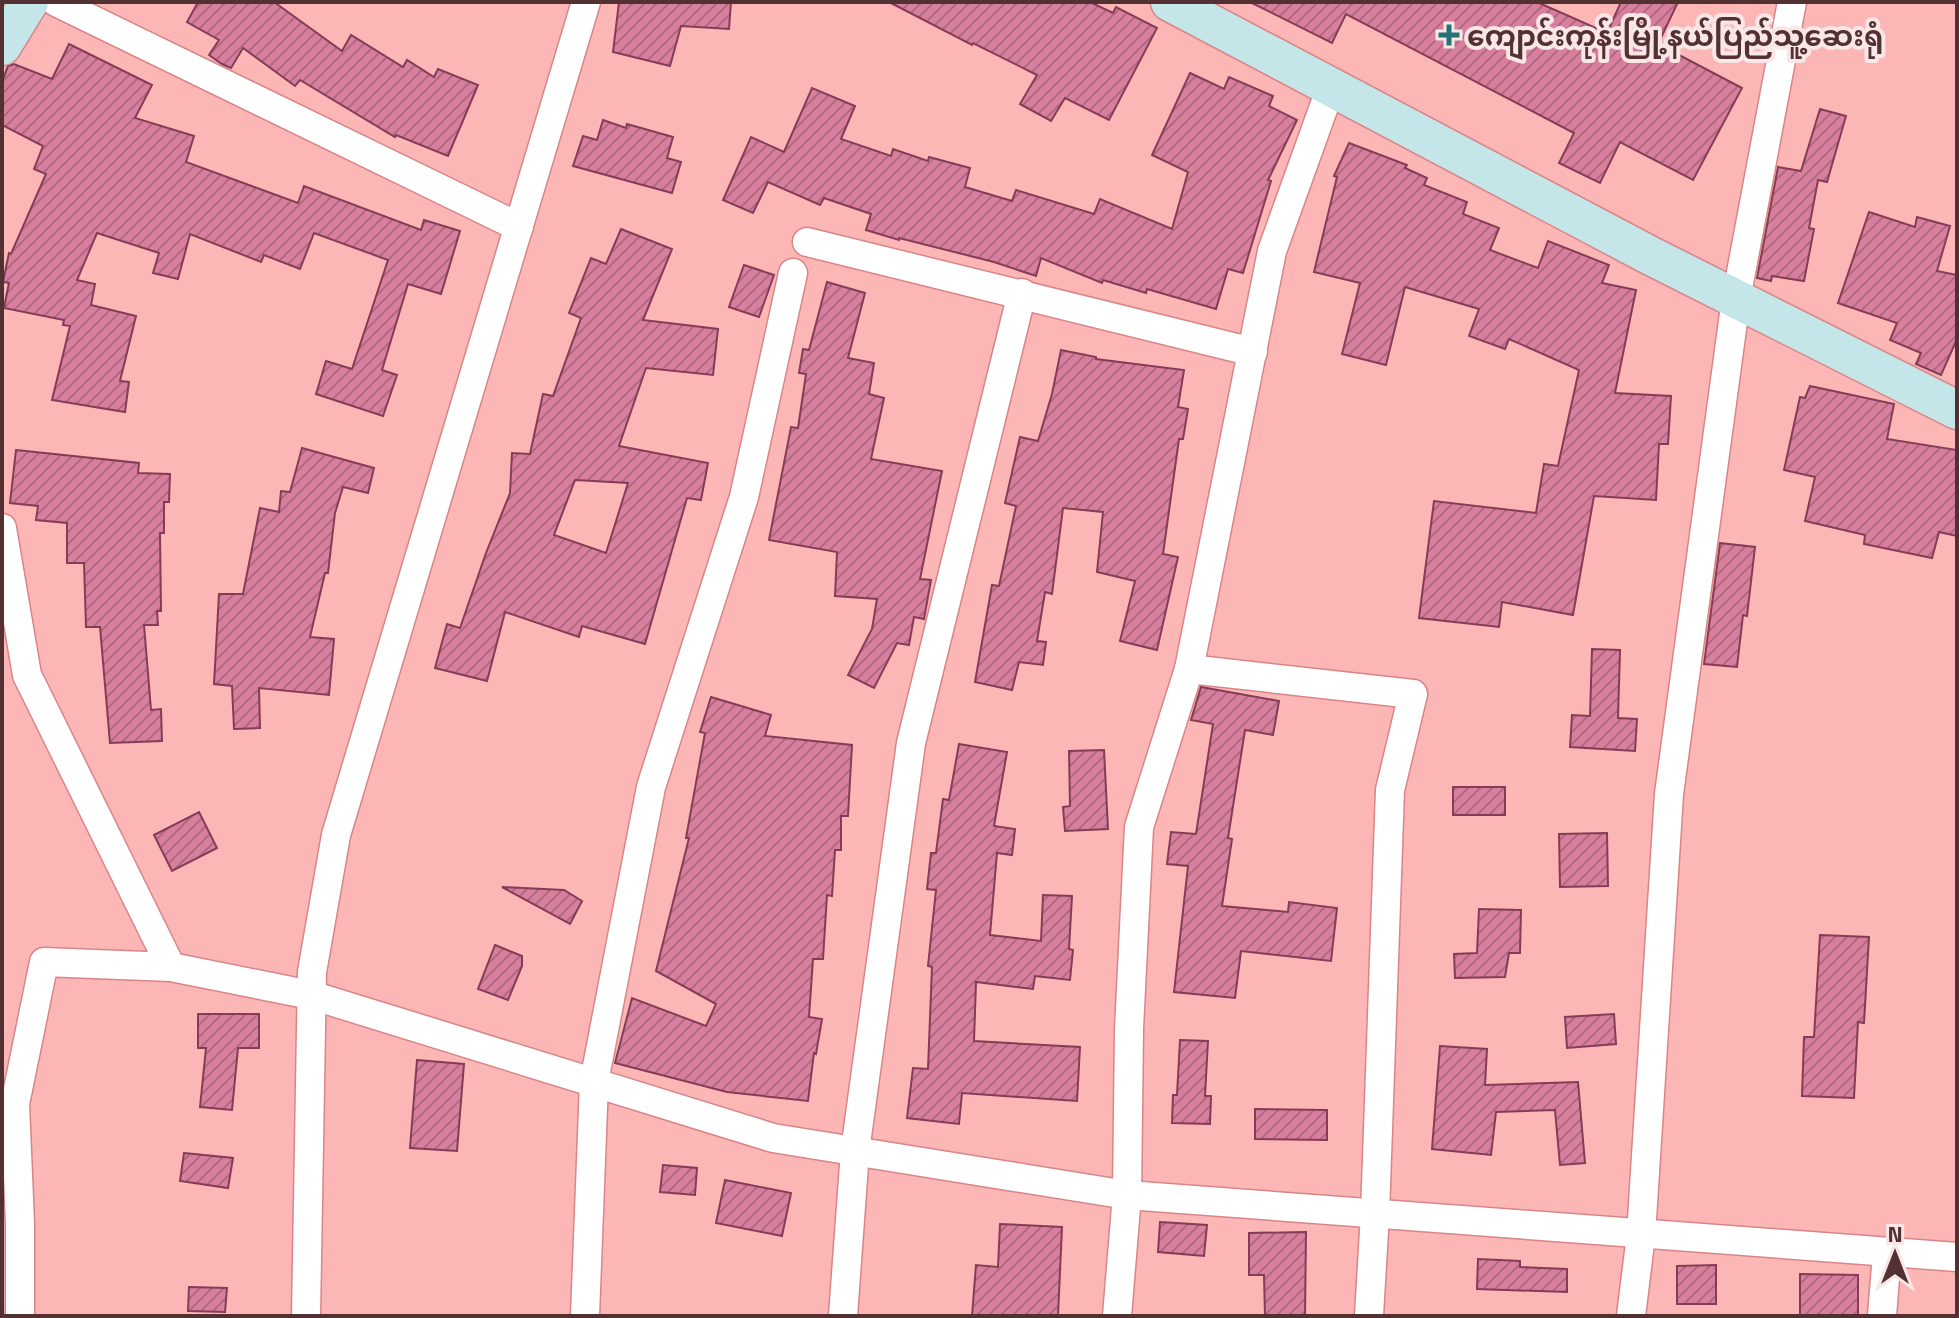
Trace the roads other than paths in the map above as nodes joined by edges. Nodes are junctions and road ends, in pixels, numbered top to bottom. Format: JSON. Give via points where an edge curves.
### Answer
{"nodes":[{"id":1,"x":29,"y":2,"type":"edge"},
{"id":2,"x":56,"y":2,"type":"edge"},
{"id":3,"x":586,"y":2,"type":"edge"},
{"id":4,"x":1170,"y":2,"type":"edge"},
{"id":5,"x":1792,"y":2,"type":"edge"},
{"id":6,"x":2,"y":46,"type":"edge"},
{"id":7,"x":1331,"y":87,"type":"junction"},
{"id":8,"x":519,"y":227,"type":"junction"},
{"id":9,"x":807,"y":242,"type":"dead end"},
{"id":10,"x":793,"y":273,"type":"dead end"},
{"id":11,"x":1022,"y":293,"type":"junction"},
{"id":12,"x":1736,"y":299,"type":"junction"},
{"id":13,"x":1253,"y":352,"type":"junction"},
{"id":14,"x":1957,"y":410,"type":"edge"},
{"id":15,"x":2,"y":528,"type":"edge"},
{"id":16,"x":1189,"y":669,"type":"junction"},
{"id":17,"x":171,"y":967,"type":"junction"},
{"id":18,"x":311,"y":995,"type":"junction"},
{"id":19,"x":594,"y":1082,"type":"junction"},
{"id":20,"x":9,"y":1103,"type":"edge"},
{"id":21,"x":855,"y":1151,"type":"junction"},
{"id":22,"x":1127,"y":1195,"type":"junction"},
{"id":23,"x":1375,"y":1214,"type":"junction"},
{"id":24,"x":1641,"y":1235,"type":"junction"},
{"id":25,"x":1887,"y":1254,"type":"junction"},
{"id":26,"x":1957,"y":1257,"type":"edge"},
{"id":27,"x":20,"y":1316,"type":"edge"},
{"id":28,"x":306,"y":1316,"type":"edge"},
{"id":29,"x":585,"y":1316,"type":"edge"},
{"id":30,"x":843,"y":1316,"type":"edge"},
{"id":31,"x":1117,"y":1316,"type":"edge"},
{"id":32,"x":1369,"y":1316,"type":"edge"},
{"id":33,"x":1631,"y":1316,"type":"edge"},
{"id":34,"x":1882,"y":1316,"type":"edge"}],
"edges":[{"from":1,"to":6,"type":"street"},
{"from":2,"to":8,"type":"street"},
{"from":3,"to":8,"type":"street"},
{"from":4,"to":7,"type":"street"},
{"from":5,"to":12,"type":"street"},
{"from":7,"to":12,"type":"street"},
{"from":7,"to":13,"type":"street","via":[[1272,251]]},
{"from":8,"to":18,"type":"street","via":[[336,835]]},
{"from":9,"to":11,"type":"street"},
{"from":10,"to":19,"type":"street","via":[[744,497],[651,787]]},
{"from":11,"to":13,"type":"street"},
{"from":11,"to":21,"type":"street","via":[[911,743]]},
{"from":12,"to":14,"type":"street"},
{"from":12,"to":24,"type":"street","via":[[1669,794]]},
{"from":13,"to":16,"type":"street"},
{"from":15,"to":17,"type":"street","via":[[27,675]]},
{"from":16,"to":22,"type":"street","via":[[1139,827]]},
{"from":16,"to":23,"type":"street","via":[[1413,694],[1390,790]]},
{"from":17,"to":18,"type":"street"},
{"from":17,"to":20,"type":"street","via":[[44,962]]},
{"from":18,"to":19,"type":"street"},
{"from":18,"to":28,"type":"street"},
{"from":19,"to":21,"type":"street","via":[[773,1138]]},
{"from":19,"to":29,"type":"street"},
{"from":20,"to":27,"type":"street","via":[[20,1223]]},
{"from":21,"to":22,"type":"street"},
{"from":21,"to":30,"type":"street"},
{"from":22,"to":23,"type":"street"},
{"from":22,"to":31,"type":"street"},
{"from":23,"to":24,"type":"street"},
{"from":23,"to":32,"type":"street"},
{"from":24,"to":25,"type":"street"},
{"from":24,"to":33,"type":"street"},
{"from":25,"to":26,"type":"street"},
{"from":25,"to":34,"type":"street"}]}
